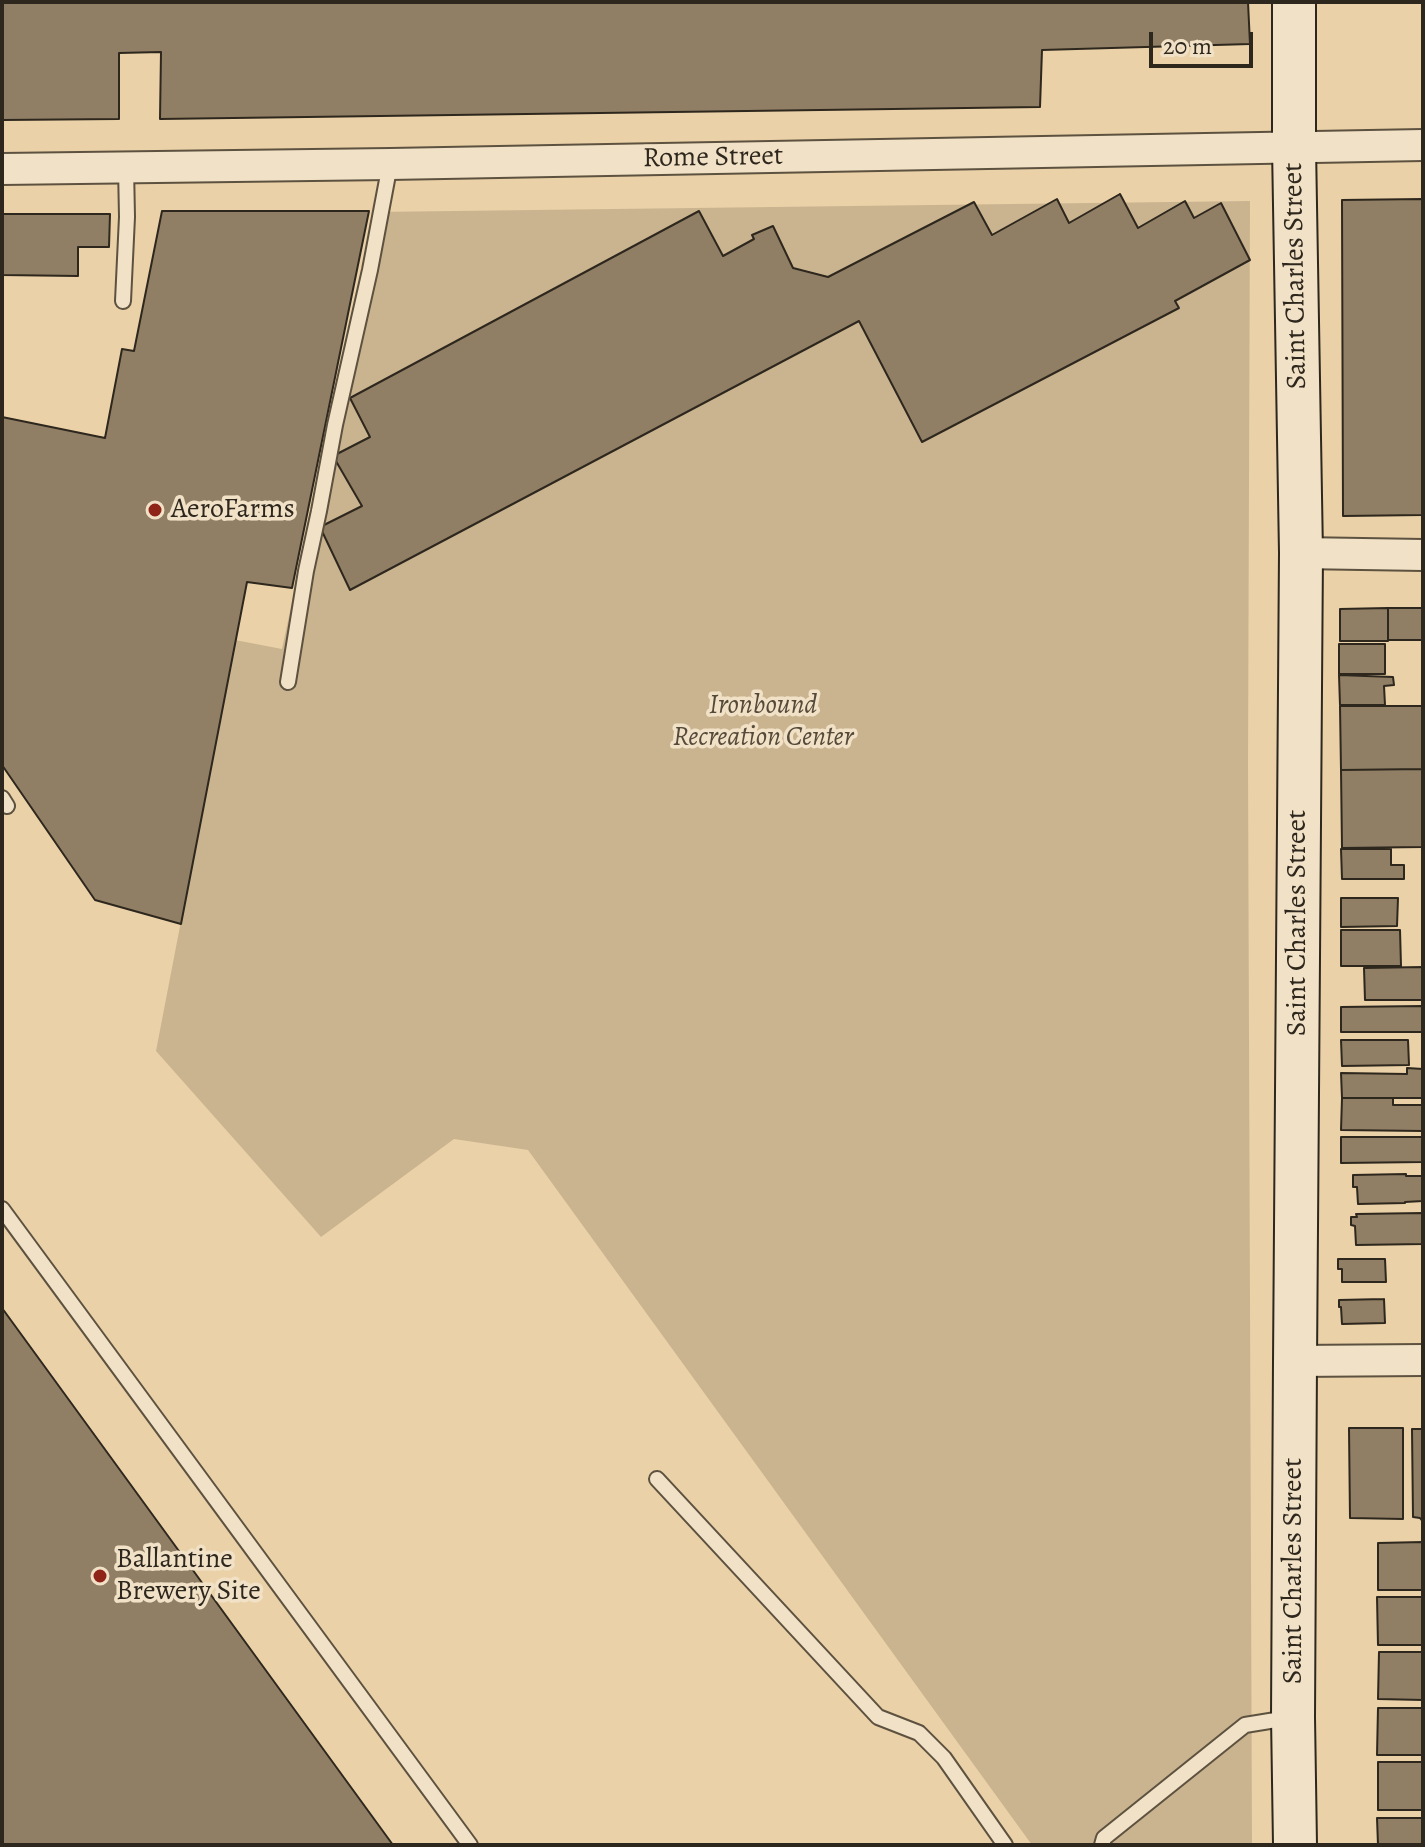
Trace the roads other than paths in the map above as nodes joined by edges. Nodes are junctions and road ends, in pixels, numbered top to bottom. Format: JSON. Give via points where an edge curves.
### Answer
{"nodes":[{"id":1,"x":1294,"y":2,"type":"edge"},
{"id":2,"x":1423,"y":145,"type":"edge"},
{"id":3,"x":1294,"y":147,"type":"junction"},
{"id":4,"x":390,"y":164,"type":"junction"},
{"id":5,"x":126,"y":167,"type":"junction"},
{"id":6,"x":2,"y":169,"type":"edge"},
{"id":7,"x":123,"y":301,"type":"dead end"},
{"id":8,"x":1301,"y":553,"type":"junction"},
{"id":9,"x":1423,"y":555,"type":"edge"},
{"id":10,"x":288,"y":682,"type":"dead end"},
{"id":11,"x":2,"y":1209,"type":"edge"},
{"id":12,"x":1423,"y":1360,"type":"edge"},
{"id":13,"x":1295,"y":1361,"type":"junction"},
{"id":14,"x":657,"y":1479,"type":"dead end"},
{"id":15,"x":1293,"y":1717,"type":"junction"},
{"id":16,"x":470,"y":1845,"type":"edge"},
{"id":17,"x":1005,"y":1845,"type":"edge"},
{"id":18,"x":1102,"y":1845,"type":"edge"},
{"id":19,"x":1295,"y":1845,"type":"edge"}],
"edges":[{"from":1,"to":3,"type":"street","name":"Saint Charles Street"},
{"from":2,"to":3,"type":"street","name":"Rome Street"},
{"from":3,"to":4,"type":"street","name":"Rome Street"},
{"from":3,"to":8,"type":"street","name":"Saint Charles Street"},
{"from":4,"to":5,"type":"street","name":"Rome Street"},
{"from":4,"to":10,"type":"lane"},
{"from":5,"to":6,"type":"street","name":"Rome Street"},
{"from":5,"to":7,"type":"lane"},
{"from":8,"to":9,"type":"street"},
{"from":8,"to":13,"type":"street","name":"Saint Charles Street"},
{"from":11,"to":16,"type":"lane"},
{"from":12,"to":13,"type":"street"},
{"from":13,"to":15,"type":"street","name":"Saint Charles Street"},
{"from":14,"to":17,"type":"lane","via":[[878,1717],[919,1733],[944,1758]]},
{"from":15,"to":18,"type":"lane","via":[[1245,1725],[1104,1838]]},
{"from":15,"to":19,"type":"street","name":"Saint Charles Street"}]}
